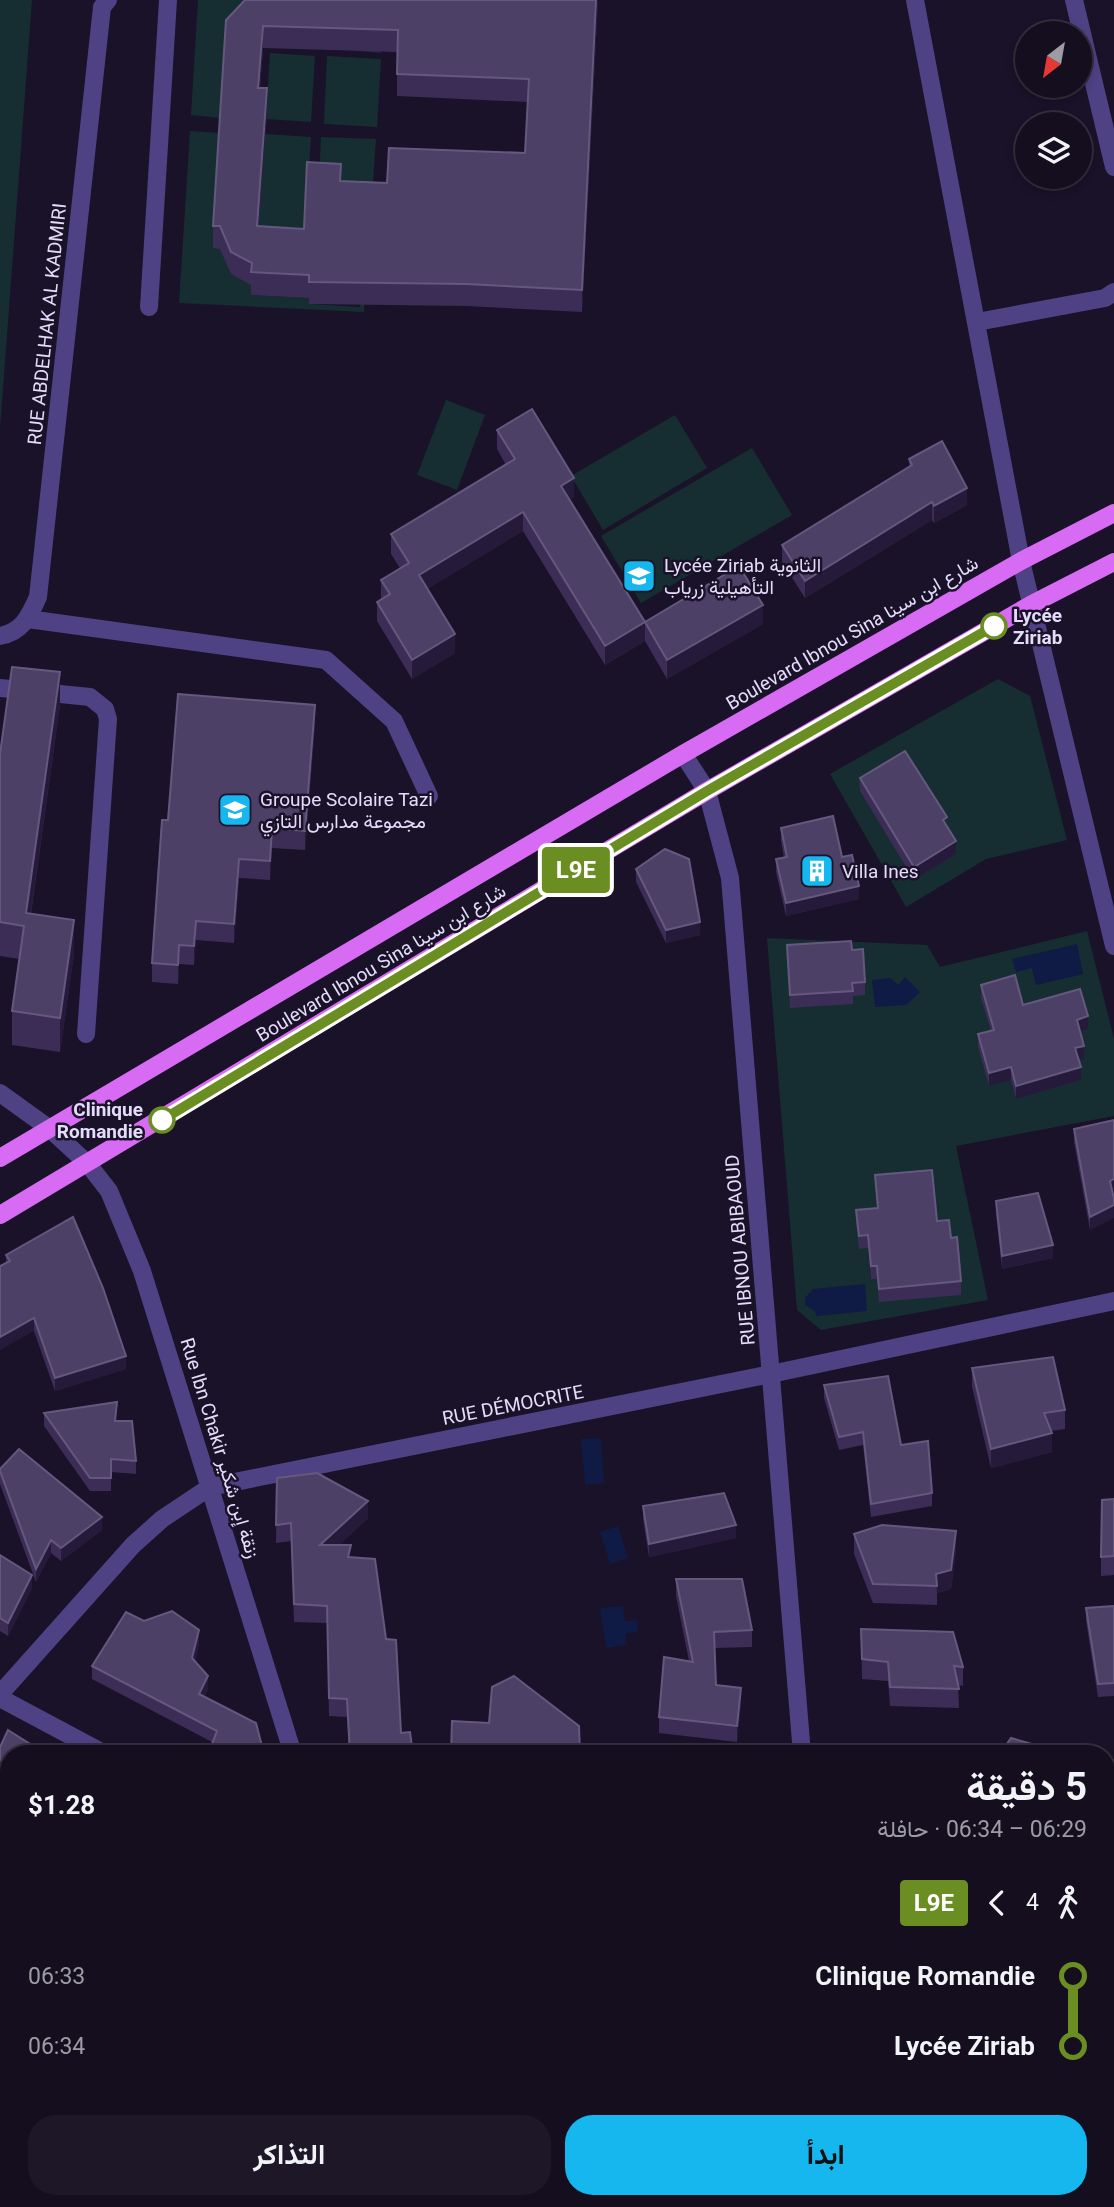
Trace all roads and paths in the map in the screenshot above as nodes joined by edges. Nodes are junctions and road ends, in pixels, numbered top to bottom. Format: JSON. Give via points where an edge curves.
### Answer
{"nodes":[{"id":1,"x":108,"y":0,"type":"edge"},
{"id":2,"x":168,"y":0,"type":"edge"},
{"id":3,"x":915,"y":0,"type":"edge"},
{"id":4,"x":1074,"y":0,"type":"edge"},
{"id":5,"x":1114,"y":167,"type":"edge"},
{"id":6,"x":1114,"y":292,"type":"edge"},
{"id":7,"x":149,"y":307,"type":"dead end"},
{"id":8,"x":977,"y":322,"type":"junction"},
{"id":9,"x":1114,"y":513,"type":"edge"},
{"id":10,"x":1021,"y":561,"type":"junction"},
{"id":11,"x":1114,"y":562,"type":"edge"},
{"id":12,"x":1032,"y":604,"type":"junction"},
{"id":13,"x":28,"y":619,"type":"junction"},
{"id":14,"x":0,"y":636,"type":"edge"},
{"id":15,"x":0,"y":688,"type":"edge"},
{"id":16,"x":683,"y":754,"type":"junction"},
{"id":17,"x":707,"y":791,"type":"junction"},
{"id":18,"x":429,"y":796,"type":"dead end"},
{"id":19,"x":1114,"y":946,"type":"edge"},
{"id":20,"x":86,"y":1034,"type":"dead end"},
{"id":21,"x":0,"y":1093,"type":"edge"},
{"id":22,"x":50,"y":1129,"type":"junction"},
{"id":23,"x":0,"y":1158,"type":"edge"},
{"id":24,"x":88,"y":1164,"type":"junction"},
{"id":25,"x":0,"y":1215,"type":"edge"},
{"id":26,"x":1114,"y":1301,"type":"edge"},
{"id":27,"x":772,"y":1374,"type":"junction"},
{"id":28,"x":210,"y":1487,"type":"junction"},
{"id":29,"x":0,"y":1696,"type":"edge"},
{"id":30,"x":89,"y":1745,"type":"edge"},
{"id":31,"x":290,"y":1745,"type":"edge"},
{"id":32,"x":801,"y":1745,"type":"edge"}],
"edges":[{"from":1,"to":13,"type":"street","name":"RUE ABDELHAK AL KADMIRI","via":[[102,7],[38,597]]},
{"from":2,"to":7,"type":"street"},
{"from":3,"to":8,"type":"street"},
{"from":4,"to":5,"type":"street"},
{"from":6,"to":8,"type":"street","via":[[1104,298]]},
{"from":8,"to":10,"type":"street"},
{"from":9,"to":10,"type":"main road","name":"Boulevard Ibnou Sina شارع ابن سينا"},
{"from":10,"to":12,"type":"street"},
{"from":10,"to":16,"type":"main road","name":"Boulevard Ibnou Sina شارع ابن سينا"},
{"from":11,"to":12,"type":"main road","name":"Boulevard Ibnou Sina شارع ابن سينا"},
{"from":12,"to":17,"type":"main road","name":"Boulevard Ibnou Sina شارع ابن سينا"},
{"from":12,"to":19,"type":"street"},
{"from":13,"to":14,"type":"street","via":[[13,633]]},
{"from":13,"to":18,"type":"street","via":[[326,660],[394,721]]},
{"from":15,"to":20,"type":"street","via":[[90,697],[105,709],[108,719]]},
{"from":16,"to":17,"type":"street","name":"RUE IBNOU ABIBAOUD"},
{"from":16,"to":22,"type":"main road","name":"Boulevard Ibnou Sina شارع ابن سينا"},
{"from":17,"to":24,"type":"main road","name":"Boulevard Ibnou Sina شارع ابن سينا"},
{"from":17,"to":27,"type":"street","name":"RUE IBNOU ABIBAOUD","via":[[730,878]]},
{"from":21,"to":22,"type":"street","name":"Rue Ibn Chakir زنقة إبن شكير"},
{"from":22,"to":23,"type":"main road","name":"Boulevard Ibnou Sina شارع ابن سينا"},
{"from":22,"to":24,"type":"street","name":"Rue Ibn Chakir زنقة إبن شكير"},
{"from":24,"to":25,"type":"main road","name":"Boulevard Ibnou Sina شارع ابن سينا"},
{"from":24,"to":28,"type":"street","name":"Rue Ibn Chakir زنقة إبن شكير","via":[[109,1191],[142,1271]]},
{"from":26,"to":27,"type":"street","name":"RUE DÉMOCRITE"},
{"from":27,"to":28,"type":"street","name":"RUE DÉMOCRITE"},
{"from":27,"to":32,"type":"street","name":"RUE IBNOU ABIBAOUD"},
{"from":28,"to":29,"type":"street","name":"RUE DÉMOCRITE","via":[[133,1545]]},
{"from":28,"to":31,"type":"street","name":"Rue Ibn Chakir زنقة إبن شكير"},
{"from":29,"to":30,"type":"street"}]}
